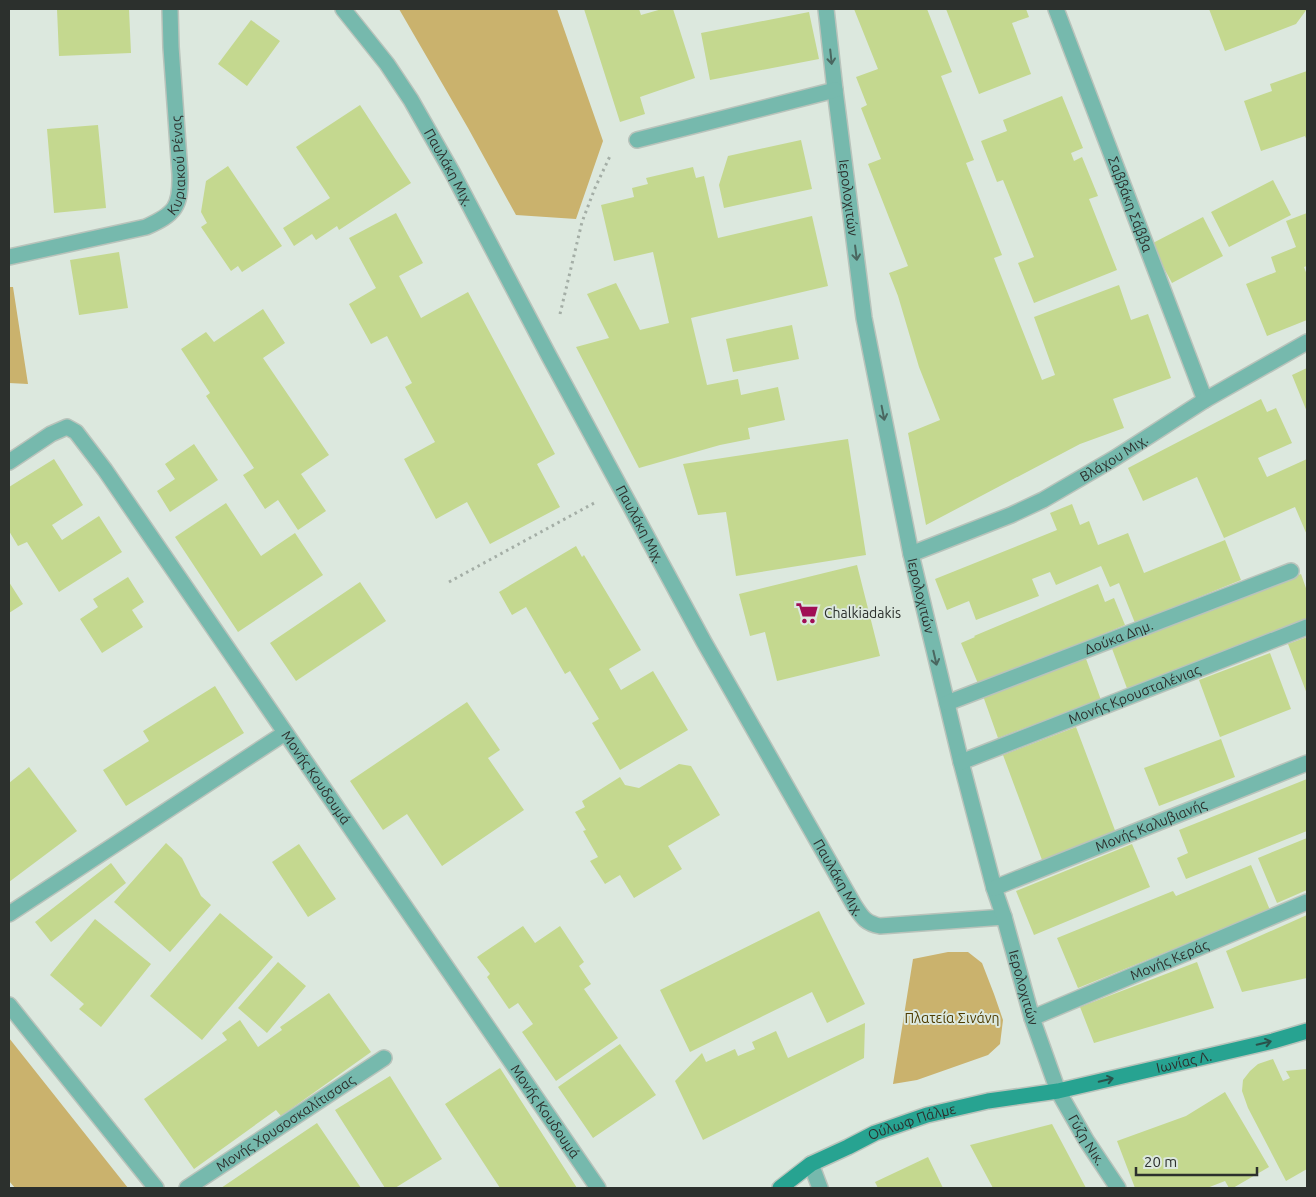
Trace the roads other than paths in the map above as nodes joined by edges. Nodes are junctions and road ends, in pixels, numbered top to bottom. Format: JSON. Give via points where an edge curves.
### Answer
{"nodes":[{"id":1,"x":170,"y":9,"type":"edge"},
{"id":2,"x":343,"y":9,"type":"edge"},
{"id":3,"x":826,"y":9,"type":"edge"},
{"id":4,"x":1056,"y":9,"type":"edge"},
{"id":5,"x":835,"y":90,"type":"junction"},
{"id":6,"x":637,"y":140,"type":"road end"},
{"id":7,"x":9,"y":257,"type":"edge"},
{"id":8,"x":1307,"y":342,"type":"edge"},
{"id":9,"x":1205,"y":400,"type":"junction"},
{"id":10,"x":9,"y":462,"type":"edge"},
{"id":11,"x":911,"y":554,"type":"junction"},
{"id":12,"x":1291,"y":572,"type":"dead end"},
{"id":13,"x":1307,"y":627,"type":"edge"},
{"id":14,"x":947,"y":703,"type":"junction"},
{"id":15,"x":285,"y":733,"type":"junction"},
{"id":16,"x":960,"y":762,"type":"junction"},
{"id":17,"x":1307,"y":763,"type":"edge"},
{"id":18,"x":994,"y":888,"type":"junction"},
{"id":19,"x":1307,"y":902,"type":"edge"},
{"id":20,"x":9,"y":914,"type":"edge"},
{"id":21,"x":1004,"y":917,"type":"junction"},
{"id":22,"x":9,"y":1005,"type":"edge"},
{"id":23,"x":1032,"y":1018,"type":"junction"},
{"id":24,"x":1307,"y":1031,"type":"edge"},
{"id":25,"x":384,"y":1058,"type":"dead end"},
{"id":26,"x":1058,"y":1091,"type":"junction"},
{"id":27,"x":811,"y":1164,"type":"junction"},
{"id":28,"x":156,"y":1188,"type":"edge"},
{"id":29,"x":187,"y":1188,"type":"edge"},
{"id":30,"x":598,"y":1188,"type":"edge"},
{"id":31,"x":780,"y":1188,"type":"edge"},
{"id":32,"x":820,"y":1188,"type":"edge"},
{"id":33,"x":1118,"y":1188,"type":"edge"}],
"edges":[{"from":1,"to":7,"type":"street","name":"Κυριακού Ρένας","via":[[180,187],[174,209],[162,220],[146,227]]},
{"from":2,"to":21,"type":"street","name":"Παυλάκη Μιχ.","via":[[388,64],[411,100],[704,642],[862,917],[870,924],[885,926]]},
{"from":3,"to":5,"type":"street","name":"Ιερολοχιτών","one_way":true},
{"from":4,"to":9,"type":"street","name":"Σαββάκη Σάββα"},
{"from":5,"to":6,"type":"street"},
{"from":5,"to":11,"type":"street","name":"Ιερολοχιτών","one_way":true,"via":[[864,318]]},
{"from":8,"to":9,"type":"street","name":"Βλάχου Μιχ."},
{"from":9,"to":11,"type":"street","name":"Βλάχου Μιχ.","via":[[1043,500]]},
{"from":10,"to":15,"type":"street","name":"Μονής Κουδουμά","via":[[51,434],[67,427],[76,432]]},
{"from":11,"to":14,"type":"street","name":"Ιερολοχιτών","one_way":true},
{"from":12,"to":14,"type":"street","name":"Δούκα Δημ."},
{"from":13,"to":16,"type":"street","name":"Μονής Κρουσταλένιας"},
{"from":14,"to":16,"type":"street","name":"Ιερολοχιτών"},
{"from":15,"to":20,"type":"street"},
{"from":15,"to":30,"type":"street","name":"Μονής Κουδουμά"},
{"from":16,"to":18,"type":"street","name":"Ιερολοχιτών"},
{"from":17,"to":18,"type":"street","name":"Μονής Καλυβιανής"},
{"from":18,"to":21,"type":"street","name":"Ιερολοχιτών"},
{"from":19,"to":23,"type":"street","name":"Μονής Κεράς"},
{"from":21,"to":23,"type":"street","name":"Ιερολοχιτών"},
{"from":22,"to":28,"type":"street"},
{"from":23,"to":26,"type":"street","name":"Ιερολοχιτών"},
{"from":26,"to":24,"type":"street","name":"Ιωνίας Λ.","one_way":true},
{"from":25,"to":29,"type":"street","name":"Μονής Χρυσοσκαλίτισσας"},
{"from":26,"to":27,"type":"street","name":"Ούλωφ Πάλμε","via":[[988,1101],[927,1115],[875,1133]]},
{"from":26,"to":33,"type":"street","name":"Γύζη Νικ."},
{"from":27,"to":31,"type":"street","name":"Ούλωφ Πάλμε"},
{"from":27,"to":32,"type":"street"}]}
